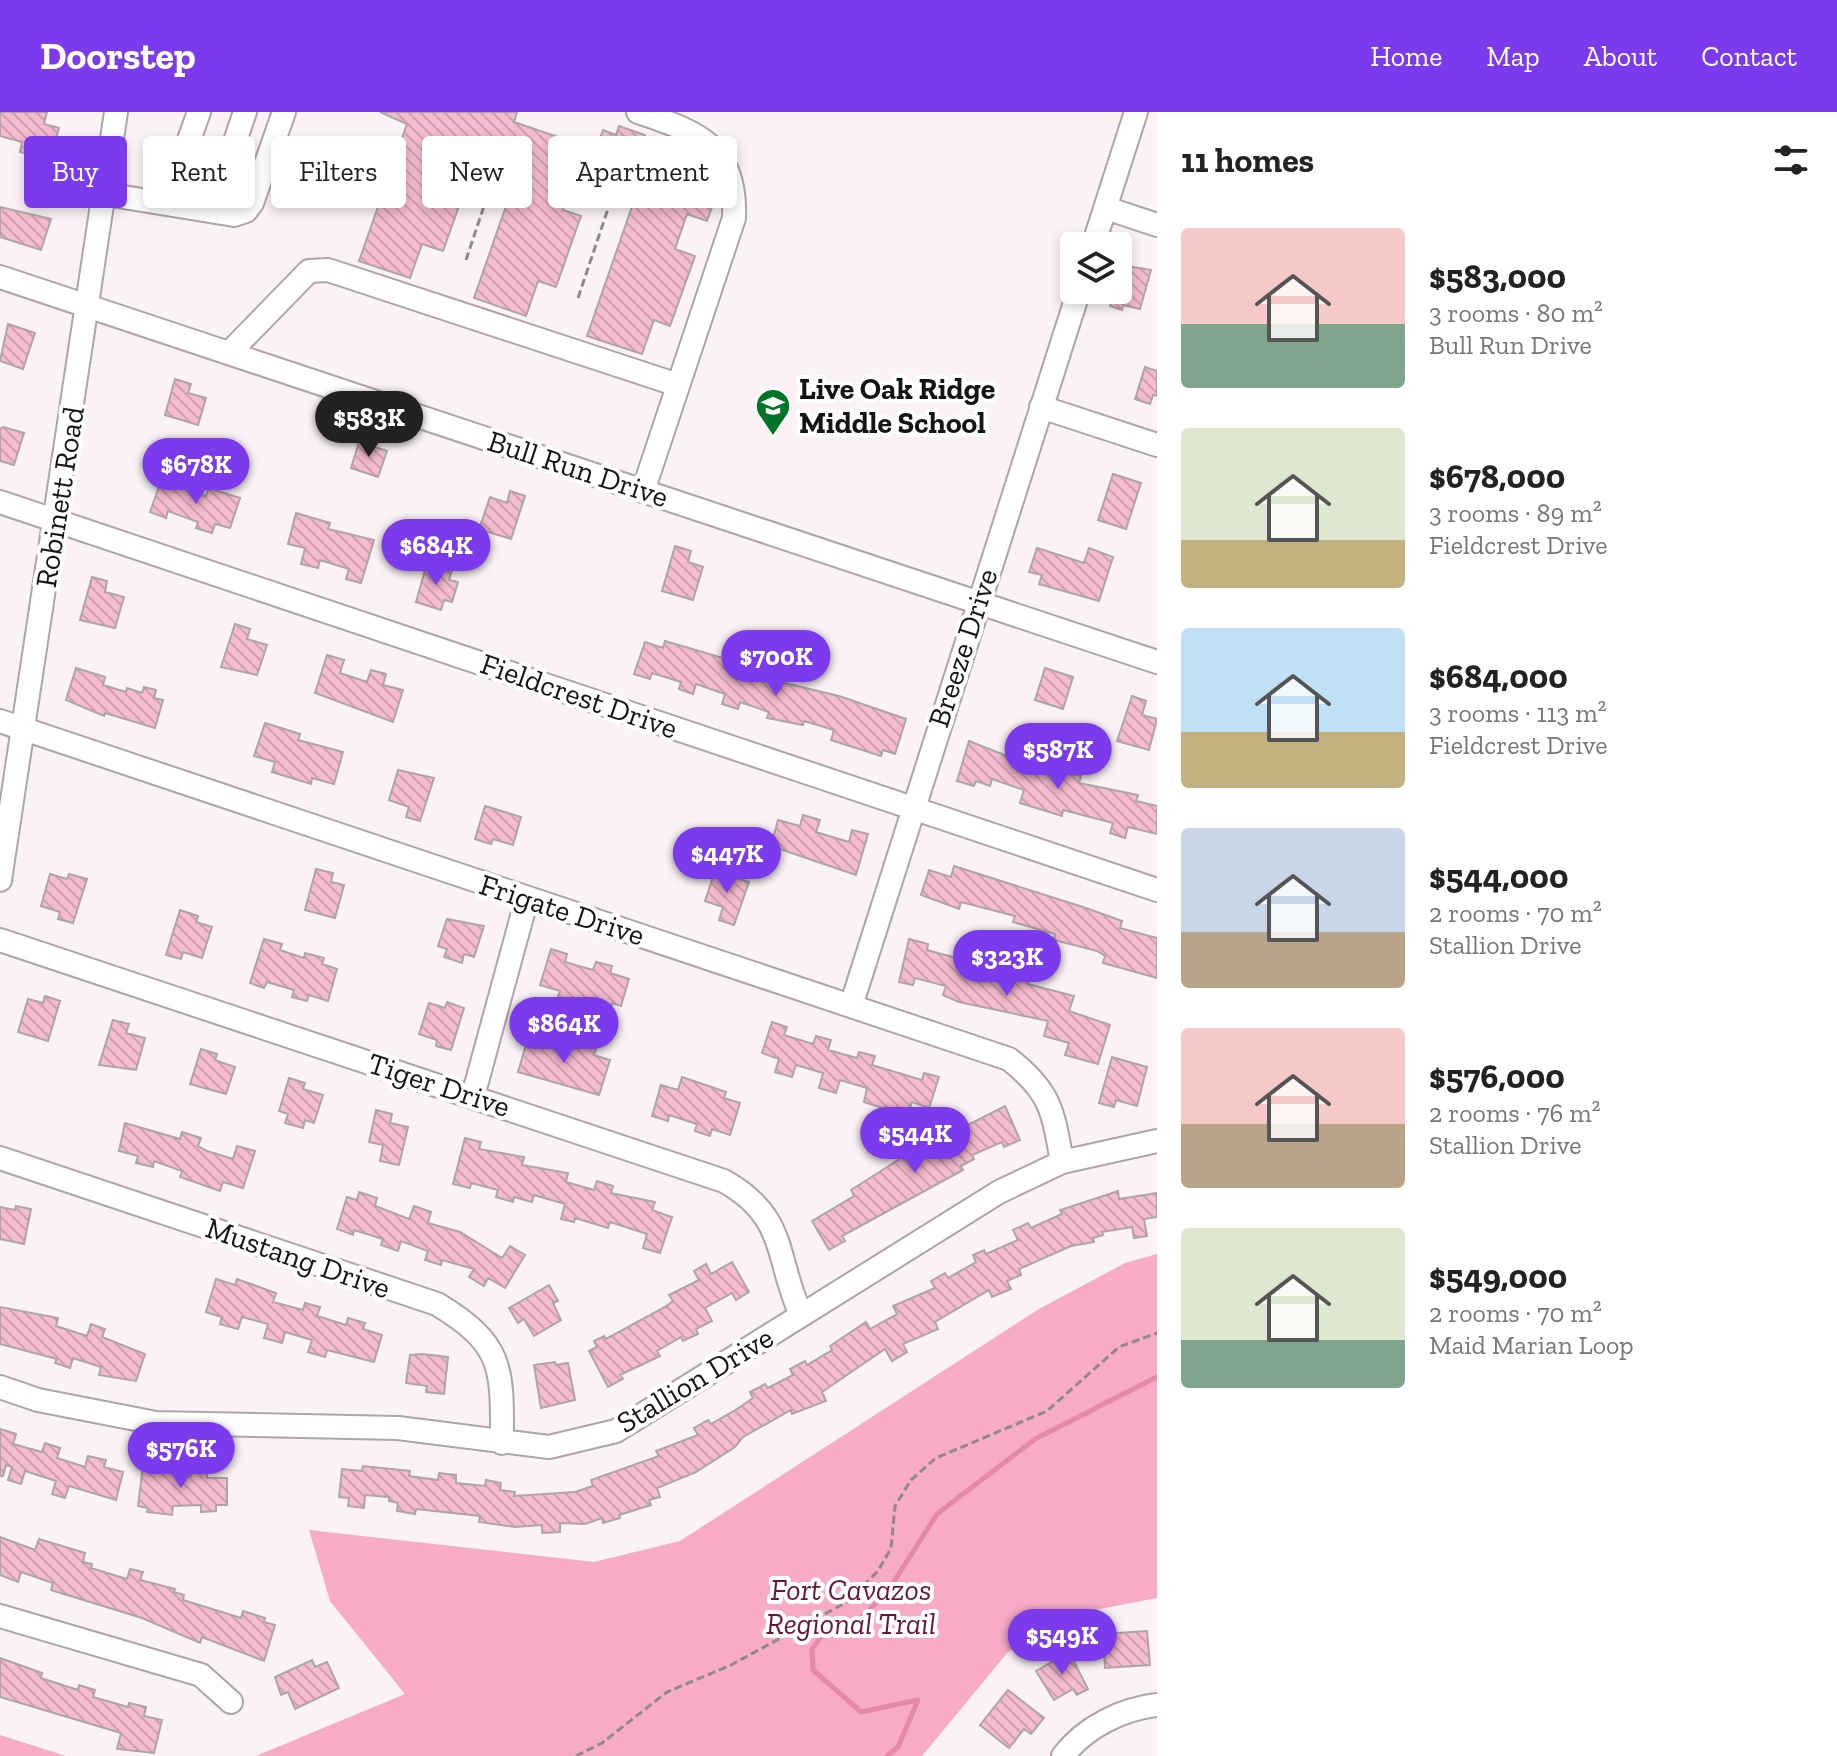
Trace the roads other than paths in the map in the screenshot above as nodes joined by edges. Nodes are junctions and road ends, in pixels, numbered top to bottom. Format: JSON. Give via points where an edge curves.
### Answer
{"nodes":[{"id":1,"x":116,"y":112,"type":"edge"},
{"id":2,"x":199,"y":112,"type":"edge"},
{"id":3,"x":245,"y":112,"type":"edge"},
{"id":4,"x":284,"y":112,"type":"edge"},
{"id":5,"x":638,"y":112,"type":"edge"},
{"id":6,"x":1136,"y":112,"type":"edge"},
{"id":7,"x":113,"y":136,"type":"edge"},
{"id":8,"x":190,"y":136,"type":"edge"},
{"id":9,"x":103,"y":208,"type":"edge"},
{"id":10,"x":192,"y":208,"type":"edge"},
{"id":11,"x":1106,"y":208,"type":"junction"},
{"id":12,"x":211,"y":211,"type":"junction"},
{"id":13,"x":1157,"y":225,"type":"edge"},
{"id":14,"x":1098,"y":232,"type":"edge"},
{"id":15,"x":0,"y":277,"type":"edge"},
{"id":16,"x":1074,"y":304,"type":"edge"},
{"id":17,"x":89,"y":306,"type":"junction"},
{"id":18,"x":229,"y":353,"type":"junction"},
{"id":19,"x":678,"y":385,"type":"junction"},
{"id":20,"x":1041,"y":407,"type":"junction"},
{"id":21,"x":1157,"y":445,"type":"edge"},
{"id":22,"x":643,"y":491,"type":"junction"},
{"id":23,"x":0,"y":502,"type":"edge"},
{"id":24,"x":57,"y":521,"type":"junction"},
{"id":25,"x":978,"y":602,"type":"junction"},
{"id":26,"x":1157,"y":662,"type":"edge"},
{"id":27,"x":0,"y":721,"type":"edge"},
{"id":28,"x":23,"y":729,"type":"junction"},
{"id":29,"x":912,"y":808,"type":"junction"},
{"id":30,"x":0,"y":880,"type":"edge"},
{"id":31,"x":1157,"y":890,"type":"edge"},
{"id":32,"x":527,"y":898,"type":"junction"},
{"id":33,"x":0,"y":940,"type":"edge"},
{"id":34,"x":851,"y":1006,"type":"junction"},
{"id":35,"x":473,"y":1096,"type":"junction"},
{"id":36,"x":1157,"y":1141,"type":"edge"},
{"id":37,"x":0,"y":1158,"type":"edge"},
{"id":38,"x":1062,"y":1162,"type":"junction"},
{"id":39,"x":801,"y":1315,"type":"junction"},
{"id":40,"x":0,"y":1387,"type":"edge"},
{"id":41,"x":502,"y":1443,"type":"junction"},
{"id":42,"x":0,"y":1616,"type":"edge"},
{"id":43,"x":231,"y":1702,"type":"dead end"},
{"id":44,"x":1157,"y":1705,"type":"edge"},
{"id":45,"x":1063,"y":1756,"type":"edge"}],
"edges":[{"from":1,"to":7,"type":"street","name":"Robinett Road"},
{"from":2,"to":8,"type":"street"},
{"from":3,"to":12,"type":"street"},
{"from":4,"to":12,"type":"street","via":[[252,203],[234,215]]},
{"from":5,"to":19,"type":"street","via":[[692,131],[710,144],[724,159],[733,186],[734,218]]},
{"from":6,"to":11,"type":"street"},
{"from":9,"to":17,"type":"street","name":"Robinett Road"},
{"from":10,"to":12,"type":"street"},
{"from":11,"to":13,"type":"street"},
{"from":11,"to":14,"type":"street"},
{"from":15,"to":17,"type":"street","name":"Bull Run Drive"},
{"from":16,"to":20,"type":"street","name":"Breeze Drive"},
{"from":17,"to":18,"type":"street","name":"Bull Run Drive"},
{"from":17,"to":24,"type":"street","name":"Robinett Road"},
{"from":18,"to":19,"type":"street","via":[[309,271],[328,270]]},
{"from":18,"to":22,"type":"street","name":"Bull Run Drive"},
{"from":19,"to":22,"type":"street"},
{"from":20,"to":21,"type":"street"},
{"from":20,"to":25,"type":"street","name":"Breeze Drive"},
{"from":22,"to":25,"type":"street","name":"Bull Run Drive"},
{"from":23,"to":24,"type":"street","name":"Fieldcrest Drive"},
{"from":24,"to":28,"type":"street","name":"Robinett Road"},
{"from":24,"to":29,"type":"street","name":"Fieldcrest Drive"},
{"from":25,"to":26,"type":"street","name":"Bull Run Drive"},
{"from":25,"to":29,"type":"street","name":"Breeze Drive"},
{"from":27,"to":28,"type":"street","name":"Frigate Drive"},
{"from":28,"to":30,"type":"street","name":"Robinett Road"},
{"from":28,"to":32,"type":"street","name":"Frigate Drive"},
{"from":29,"to":31,"type":"street","name":"Fieldcrest Drive"},
{"from":29,"to":34,"type":"street","name":"Breeze Drive"},
{"from":32,"to":34,"type":"street","name":"Frigate Drive"},
{"from":32,"to":35,"type":"street"},
{"from":33,"to":35,"type":"street","name":"Tiger Drive"},
{"from":34,"to":38,"type":"street","name":"Frigate Drive","via":[[1009,1059],[1046,1097]]},
{"from":35,"to":39,"type":"street","name":"Tiger Drive","via":[[739,1189],[775,1233]]},
{"from":36,"to":38,"type":"street","name":"Stallion Drive"},
{"from":37,"to":41,"type":"street","name":"Mustang Drive","via":[[437,1304],[484,1339],[502,1379]]},
{"from":38,"to":39,"type":"street","name":"Stallion Drive","via":[[999,1192]]},
{"from":39,"to":41,"type":"street","name":"Stallion Drive","via":[[616,1431],[549,1447]]},
{"from":40,"to":41,"type":"street","name":"Stallion Drive","via":[[38,1400],[156,1423],[398,1428]]},
{"from":42,"to":43,"type":"street","via":[[201,1675]]},
{"from":44,"to":45,"type":"street","via":[[1109,1719]]}]}
